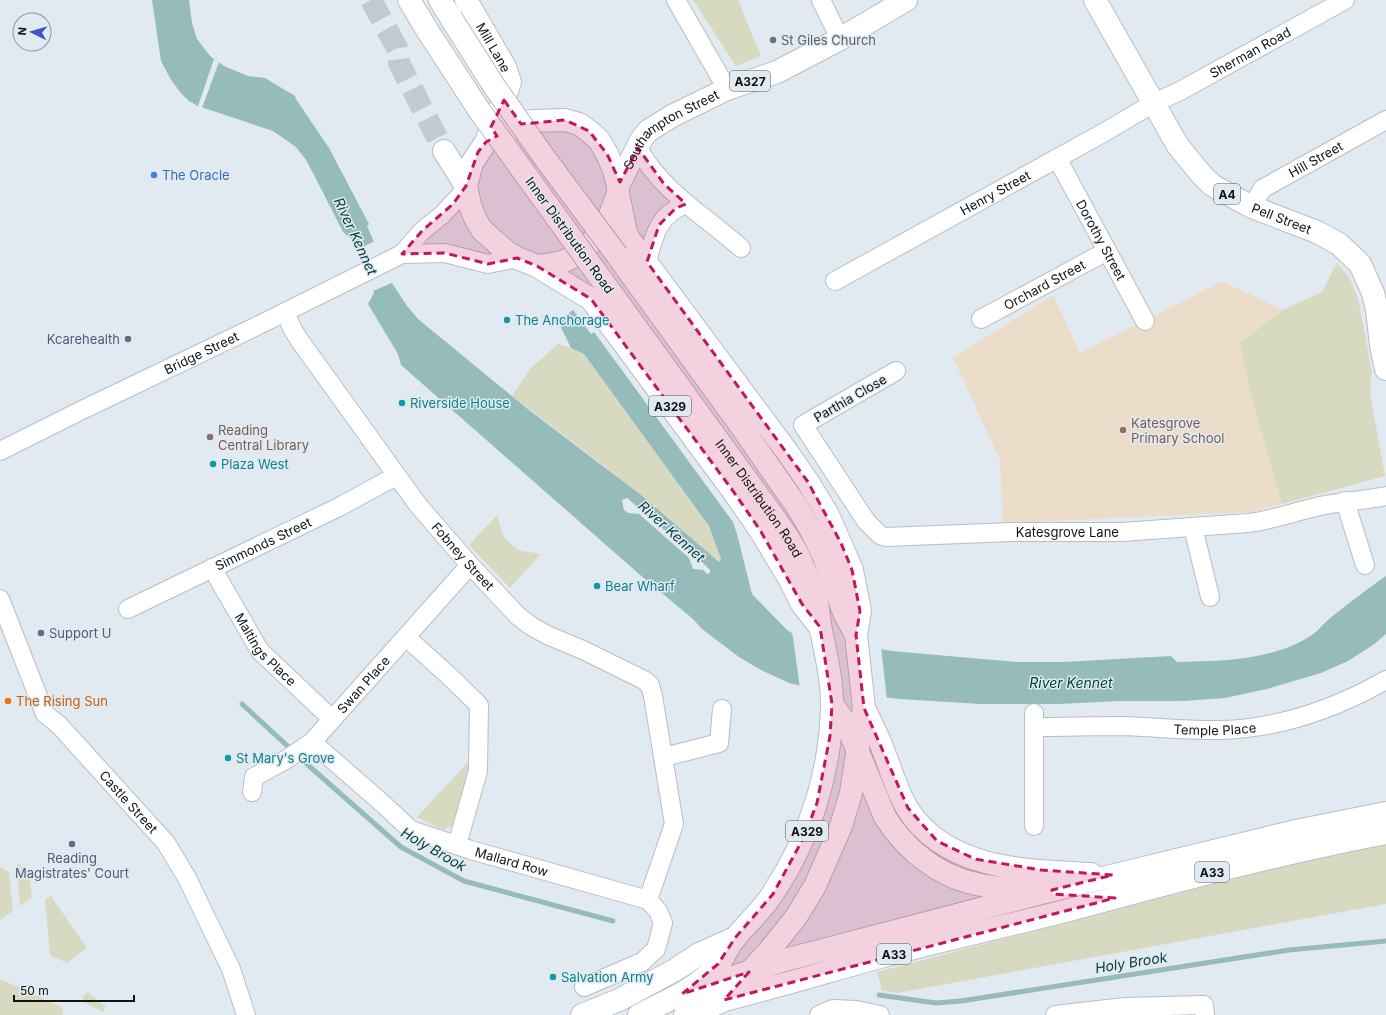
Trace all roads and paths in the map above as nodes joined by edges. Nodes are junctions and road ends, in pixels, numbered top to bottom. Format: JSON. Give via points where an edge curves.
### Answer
{"nodes":[{"id":1,"x":409,"y":0,"type":"edge"},
{"id":2,"x":440,"y":0,"type":"edge"},
{"id":3,"x":466,"y":0,"type":"edge"},
{"id":4,"x":676,"y":0,"type":"edge"},
{"id":5,"x":821,"y":0,"type":"edge"},
{"id":6,"x":906,"y":0,"type":"edge"},
{"id":7,"x":1096,"y":0,"type":"edge"},
{"id":8,"x":1345,"y":0,"type":"edge"},
{"id":9,"x":840,"y":39,"type":"junction"},
{"id":10,"x":727,"y":89,"type":"junction"},
{"id":11,"x":1154,"y":103,"type":"junction"},
{"id":12,"x":1386,"y":120,"type":"edge"},
{"id":13,"x":486,"y":142,"type":"junction"},
{"id":14,"x":638,"y":148,"type":"junction"},
{"id":15,"x":444,"y":151,"type":"tunnel mouth"},
{"id":16,"x":1057,"y":158,"type":"junction"},
{"id":17,"x":466,"y":187,"type":"junction"},
{"id":18,"x":618,"y":190,"type":"junction"},
{"id":19,"x":686,"y":204,"type":"junction"},
{"id":20,"x":1252,"y":207,"type":"junction"},
{"id":21,"x":741,"y":248,"type":"dead end"},
{"id":22,"x":1107,"y":251,"type":"junction"},
{"id":23,"x":394,"y":258,"type":"junction"},
{"id":24,"x":527,"y":262,"type":"junction"},
{"id":25,"x":647,"y":262,"type":"junction"},
{"id":26,"x":835,"y":281,"type":"dead end"},
{"id":27,"x":285,"y":312,"type":"junction"},
{"id":28,"x":981,"y":319,"type":"dead end"},
{"id":29,"x":1145,"y":321,"type":"dead end"},
{"id":30,"x":1386,"y":369,"type":"edge"},
{"id":31,"x":896,"y":371,"type":"dead end"},
{"id":32,"x":803,"y":425,"type":"joint"},
{"id":33,"x":0,"y":451,"type":"edge"},
{"id":34,"x":396,"y":476,"type":"junction"},
{"id":35,"x":1386,"y":496,"type":"edge"},
{"id":36,"x":1345,"y":502,"type":"junction"},
{"id":37,"x":1193,"y":527,"type":"junction"},
{"id":38,"x":470,"y":565,"type":"junction"},
{"id":39,"x":1365,"y":565,"type":"dead end"},
{"id":40,"x":212,"y":568,"type":"junction"},
{"id":41,"x":1210,"y":597,"type":"dead end"},
{"id":42,"x":0,"y":599,"type":"edge"},
{"id":43,"x":128,"y":609,"type":"dead end"},
{"id":44,"x":820,"y":627,"type":"junction"},
{"id":45,"x":856,"y":634,"type":"junction"},
{"id":46,"x":406,"y":637,"type":"junction"},
{"id":47,"x":1386,"y":680,"type":"edge"},
{"id":48,"x":832,"y":704,"type":"junction"},
{"id":49,"x":864,"y":708,"type":"junction"},
{"id":50,"x":722,"y":710,"type":"dead end"},
{"id":51,"x":332,"y":720,"type":"junction"},
{"id":52,"x":300,"y":751,"type":"junction"},
{"id":53,"x":858,"y":751,"type":"junction"},
{"id":54,"x":664,"y":757,"type":"junction"},
{"id":55,"x":252,"y":792,"type":"dead end"},
{"id":56,"x":1386,"y":813,"type":"edge"},
{"id":57,"x":1034,"y":826,"type":"dead end"},
{"id":58,"x":1386,"y":832,"type":"edge"},
{"id":59,"x":457,"y":845,"type":"junction"},
{"id":60,"x":1113,"y":875,"type":"junction"},
{"id":61,"x":1041,"y":893,"type":"junction"},
{"id":62,"x":1115,"y":898,"type":"junction"},
{"id":63,"x":648,"y":900,"type":"junction"},
{"id":64,"x":735,"y":938,"type":"junction"},
{"id":65,"x":749,"y":972,"type":"junction"},
{"id":66,"x":584,"y":987,"type":"dead end"},
{"id":67,"x":683,"y":1005,"type":"edge"},
{"id":68,"x":719,"y":1006,"type":"edge"},
{"id":69,"x":1204,"y":1010,"type":"edge"},
{"id":70,"x":1126,"y":1011,"type":"edge"},
{"id":71,"x":246,"y":1015,"type":"edge"},
{"id":72,"x":582,"y":1015,"type":"edge"},
{"id":73,"x":639,"y":1015,"type":"edge"},
{"id":74,"x":818,"y":1015,"type":"edge"},
{"id":75,"x":880,"y":1015,"type":"edge"},
{"id":76,"x":1055,"y":1015,"type":"edge"}],
"edges":[{"from":1,"to":44,"type":"main road","name":"Inner Distribution Road","number":"A329","bridge":true,"via":[[479,110],[789,541],[813,589]]},
{"from":2,"to":45,"type":"main road","name":"Inner Distribution Road","number":"A329","bridge":true,"via":[[494,86],[544,157],[798,508],[824,556],[844,614]]},
{"from":3,"to":13,"type":"main road","name":"Mill Lane","via":[[505,67],[510,82]]},
{"from":4,"to":10,"type":"street"},
{"from":5,"to":9,"type":"street"},
{"from":6,"to":9,"type":"main road","name":"Southampton Street","number":"A327"},
{"from":7,"to":11,"type":"main road","name":"Pell Street","number":"A4"},
{"from":8,"to":11,"type":"street","name":"Sherman Road"},
{"from":9,"to":10,"type":"main road","name":"Southampton Street","number":"A327","via":[[777,72]]},
{"from":10,"to":14,"type":"main road","name":"Southampton Street","number":"A327","via":[[648,131]]},
{"from":11,"to":16,"type":"street","name":"Henry Street"},
{"from":11,"to":20,"type":"main road","name":"Pell Street","number":"A4","via":[[1178,146],[1201,174],[1223,192]]},
{"from":12,"to":20,"type":"street","name":"Hill Street","via":[[1262,189]]},
{"from":13,"to":17,"type":"main road","via":[[472,163]]},
{"from":13,"to":18,"type":"main road","via":[[532,120],[565,120],[579,124],[599,140],[614,170]]},
{"from":14,"to":18,"type":"main road","name":"Southampton Street","number":"A327"},
{"from":14,"to":19,"type":"street","via":[[664,184]]},
{"from":15,"to":17,"type":"main road"},
{"from":16,"to":22,"type":"street","name":"Dorothy Street"},
{"from":16,"to":26,"type":"street","name":"Henry Street"},
{"from":17,"to":23,"type":"street","name":"Bridge Street","via":[[442,215],[422,230]]},
{"from":17,"to":24,"type":"main road","via":[[470,205],[482,230],[506,252]]},
{"from":18,"to":24,"type":"main road","name":"Southampton Street","via":[[608,220],[586,248],[562,262],[547,265]]},
{"from":18,"to":25,"type":"main road","number":"A329","via":[[626,232]]},
{"from":19,"to":21,"type":"street"},
{"from":19,"to":25,"type":"street","via":[[676,208],[659,225]]},
{"from":20,"to":30,"type":"main road","name":"Pell Street","number":"A4","via":[[1317,232],[1339,244],[1360,264],[1373,293]]},
{"from":22,"to":28,"type":"street","name":"Orchard Street"},
{"from":22,"to":29,"type":"street","name":"Dorothy Street"},
{"from":23,"to":24,"type":"street","name":"Bridge Street","via":[[445,253],[488,264]]},
{"from":23,"to":27,"type":"street","name":"Bridge Street"},
{"from":24,"to":44,"type":"main road","number":"A329","via":[[590,299],[738,498],[760,530],[802,604]]},
{"from":25,"to":45,"type":"main road","number":"A329","via":[[788,453],[828,515],[852,570],[860,611]]},
{"from":27,"to":33,"type":"street","name":"Bridge Street"},
{"from":27,"to":34,"type":"street","name":"Fobney Street","via":[[300,341]]},
{"from":31,"to":32,"type":"street","name":"Parthia Close"},
{"from":32,"to":37,"type":"street","name":"Katesgrove Lane","via":[[866,521],[885,537],[1012,532],[1122,532]]},
{"from":34,"to":38,"type":"street","name":"Fobney Street"},
{"from":34,"to":40,"type":"street","name":"Simmonds Street","via":[[339,507]]},
{"from":35,"to":36,"type":"street","name":"Katesgrove Lane"},
{"from":36,"to":37,"type":"street","name":"Katesgrove Lane","via":[[1259,522]]},
{"from":36,"to":39,"type":"street"},
{"from":37,"to":41,"type":"street"},
{"from":38,"to":46,"type":"street","name":"Swan Place"},
{"from":38,"to":54,"type":"street","name":"Fobney Street","via":[[518,616],[531,626],[650,685]]},
{"from":40,"to":43,"type":"street","name":"Simmonds Street"},
{"from":40,"to":51,"type":"street","name":"Maltings Place","via":[[260,652]]},
{"from":42,"to":71,"type":"street","name":"Castle Street","via":[[45,714],[59,725],[166,843],[187,878],[227,962]]},
{"from":44,"to":48,"type":"main road","name":"Inner Distribution Road","number":"A329"},
{"from":45,"to":49,"type":"main road","name":"Inner Distribution Road","number":"A329"},
{"from":46,"to":51,"type":"street","name":"Swan Place"},
{"from":46,"to":59,"type":"street","via":[[479,705],[478,771]]},
{"from":47,"to":57,"type":"street","name":"Temple Place","via":[[1348,700],[1317,712],[1249,727],[1222,730],[1034,720]]},
{"from":48,"to":53,"type":"main road","number":"A33","via":[[847,725]]},
{"from":48,"to":64,"type":"main road","name":"Inner Distribution Road","number":"A329","via":[[825,766],[817,803],[804,837],[773,894]]},
{"from":49,"to":53,"type":"main road","name":"Inner Distribution Road","number":"A329"},
{"from":49,"to":60,"type":"main road","number":"A33","via":[[908,808],[921,826],[938,841],[955,852],[989,863]]},
{"from":50,"to":54,"type":"street","via":[[720,743]]},
{"from":51,"to":52,"type":"street","name":"Swan Place"},
{"from":52,"to":55,"type":"street","name":"Swan Place","via":[[254,777]]},
{"from":52,"to":59,"type":"street","name":"Mallard Row","via":[[382,803],[411,830]]},
{"from":53,"to":61,"type":"main road","number":"A33","via":[[885,817],[902,839],[924,859],[958,878]]},
{"from":53,"to":65,"type":"main road","name":"Inner Distribution Road","number":"A329","via":[[851,793],[841,826],[815,886],[796,917]]},
{"from":54,"to":63,"type":"street","via":[[674,824]]},
{"from":56,"to":60,"type":"main road","number":"A33","via":[[1296,831]]},
{"from":58,"to":62,"type":"main road","number":"A33","via":[[1280,855]]},
{"from":59,"to":63,"type":"street","name":"Mallard Row"},
{"from":60,"to":61,"type":"main road","number":"A33"},
{"from":61,"to":62,"type":"main road","number":"A33"},
{"from":61,"to":65,"type":"main road","number":"A33","via":[[785,960]]},
{"from":62,"to":68,"type":"main road","number":"A33","via":[[907,950]]},
{"from":63,"to":66,"type":"street","via":[[658,911],[663,923],[656,949],[642,962]]},
{"from":64,"to":67,"type":"main road","name":"Inner Distribution Road","number":"A329","via":[[718,964],[701,980]]},
{"from":64,"to":72,"type":"main road","via":[[699,954],[619,1000]]},
{"from":65,"to":67,"type":"main road","number":"A33"},
{"from":65,"to":68,"type":"main road","name":"Inner Distribution Road","number":"A329"},
{"from":67,"to":68,"type":"main road","name":"Inner Distribution Road","number":"A329","via":[[694,1010]]},
{"from":67,"to":73,"type":"main road","name":"Inner Distribution Road","number":"A329"},
{"from":69,"to":70,"type":"street"},
{"from":70,"to":76,"type":"street"},
{"from":74,"to":75,"type":"street","via":[[833,1009]]}]}
